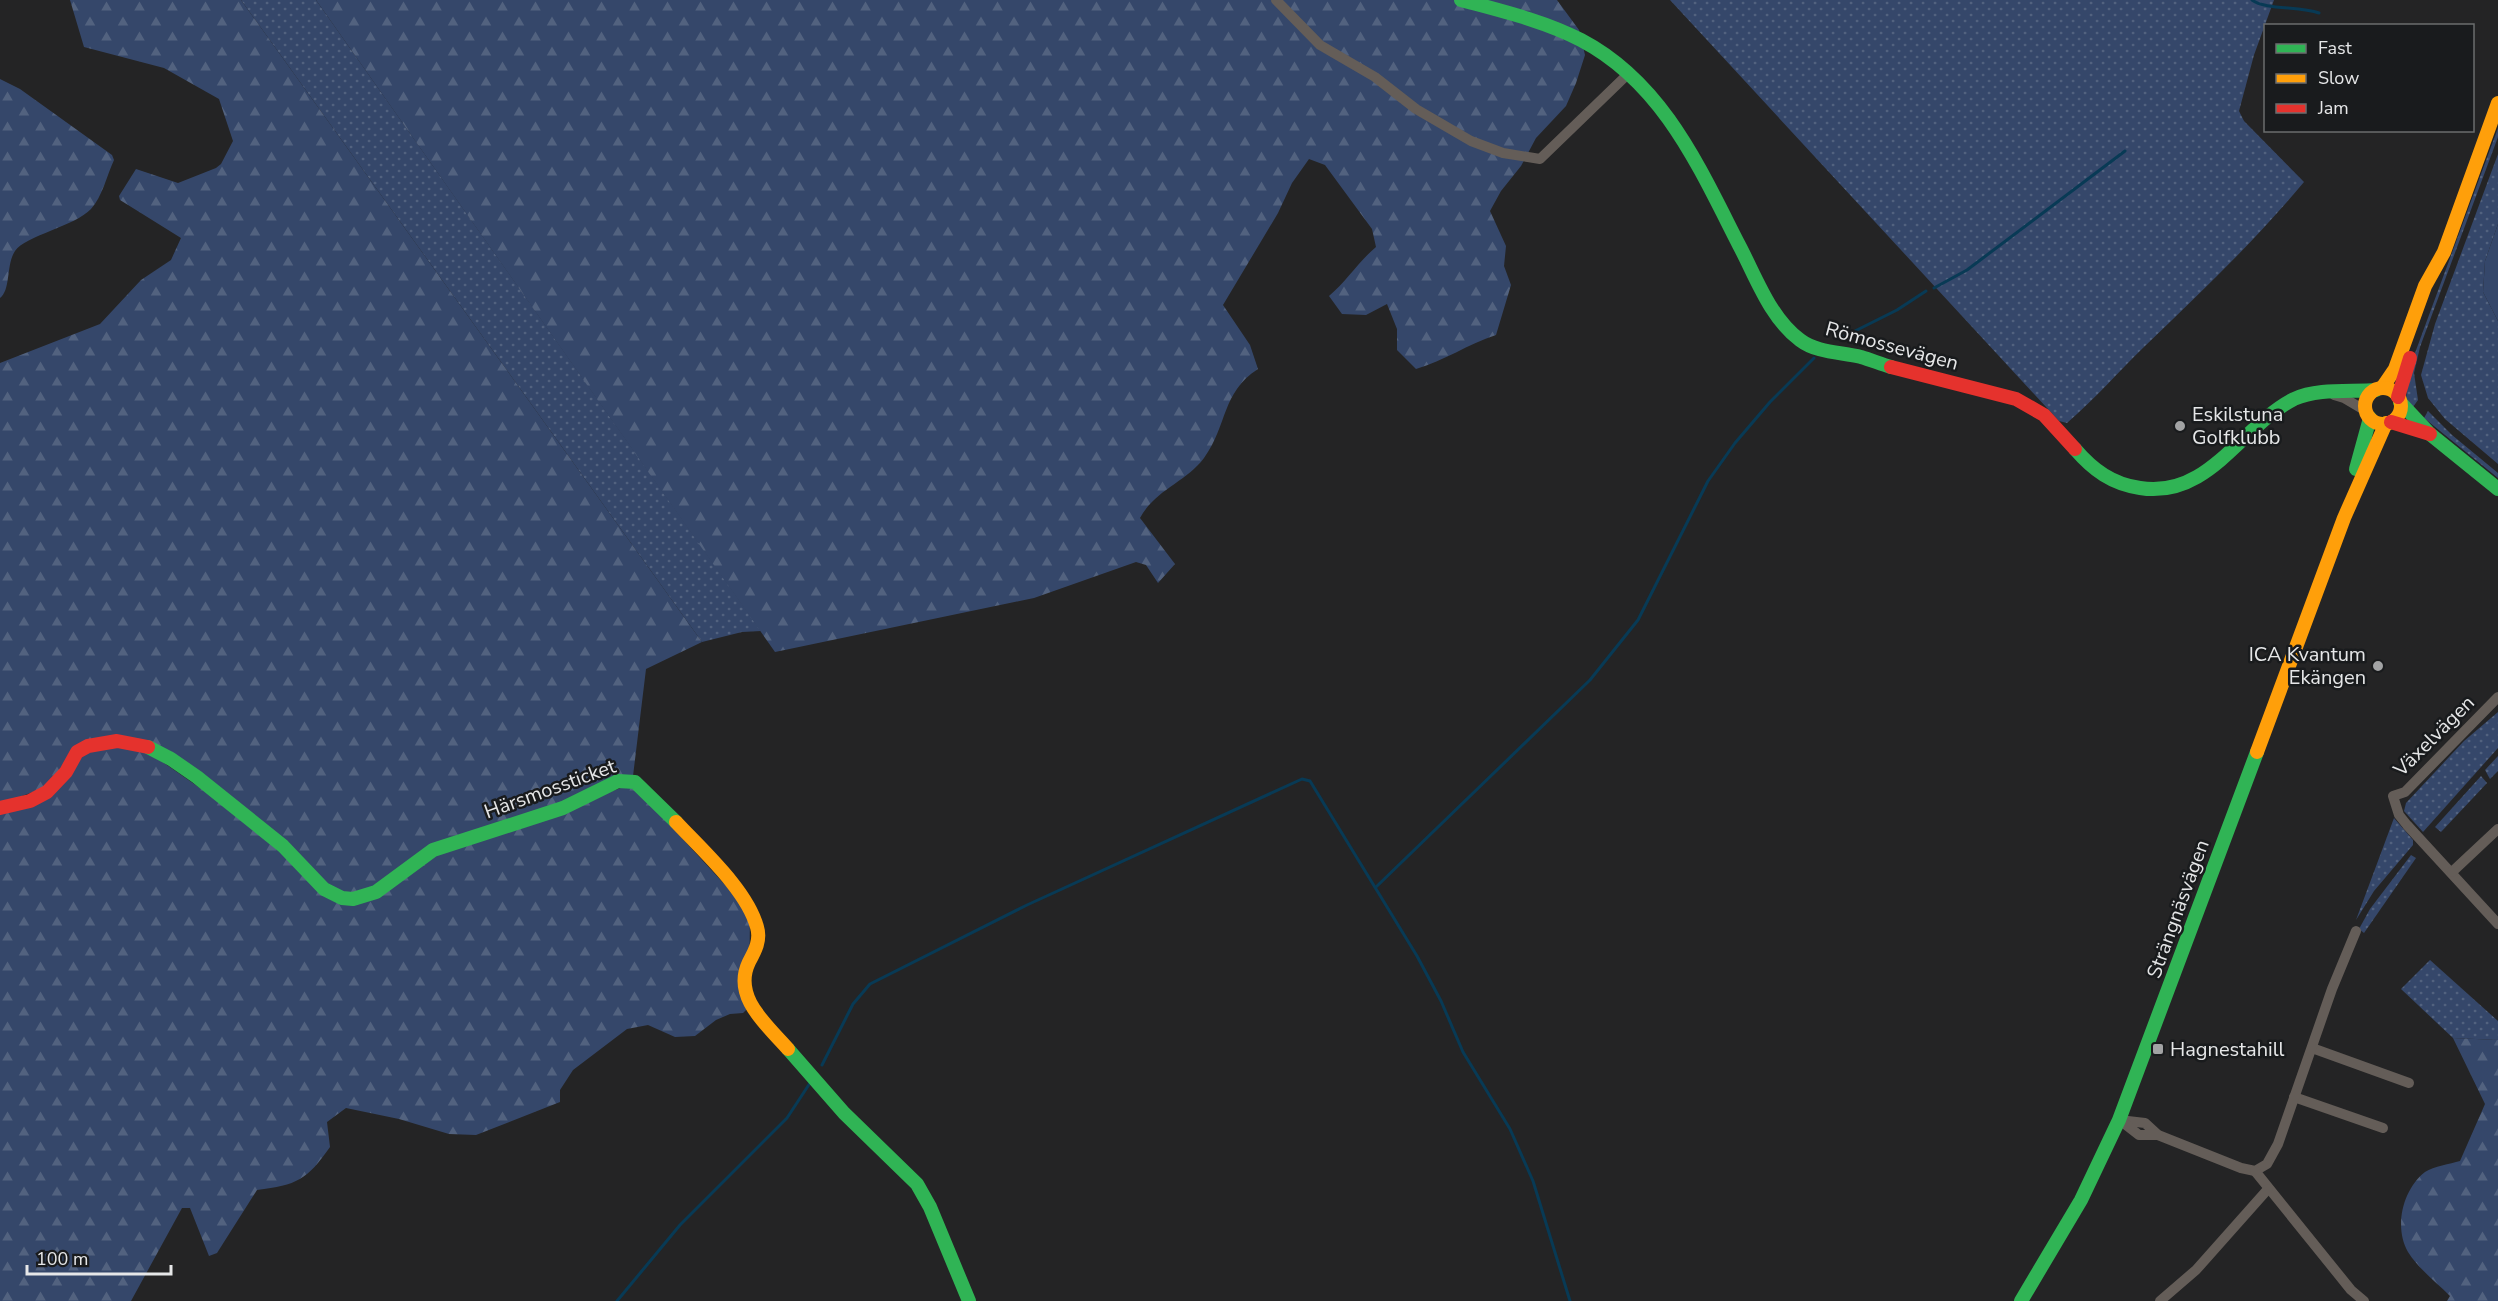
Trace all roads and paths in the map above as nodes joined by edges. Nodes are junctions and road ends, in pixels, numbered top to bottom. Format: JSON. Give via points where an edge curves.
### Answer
{"nodes":[{"id":1,"x":1276,"y":0,"type":"edge"},
{"id":2,"x":1461,"y":0,"type":"edge"},
{"id":3,"x":1629,"y":73,"type":"junction"},
{"id":4,"x":2498,"y":103,"type":"edge"},
{"id":5,"x":2444,"y":252,"type":"junction"},
{"id":6,"x":2379,"y":389,"type":"junction"},
{"id":7,"x":2329,"y":394,"type":"junction"},
{"id":8,"x":2399,"y":399,"type":"junction"},
{"id":9,"x":2368,"y":414,"type":"junction"},
{"id":10,"x":2388,"y":423,"type":"junction"},
{"id":11,"x":2430,"y":434,"type":"junction"},
{"id":12,"x":2498,"y":489,"type":"edge"},
{"id":13,"x":2344,"y":518,"type":"junction"},
{"id":14,"x":2498,"y":697,"type":"edge"},
{"id":15,"x":0,"y":808,"type":"edge"},
{"id":16,"x":2498,"y":829,"type":"edge"},
{"id":17,"x":2452,"y":872,"type":"junction"},
{"id":18,"x":2498,"y":924,"type":"edge"},
{"id":19,"x":2356,"y":932,"type":"dead end"},
{"id":20,"x":2312,"y":1048,"type":"junction"},
{"id":21,"x":2409,"y":1083,"type":"dead end"},
{"id":22,"x":2294,"y":1097,"type":"junction"},
{"id":23,"x":2120,"y":1120,"type":"junction"},
{"id":24,"x":2383,"y":1128,"type":"dead end"},
{"id":25,"x":2255,"y":1171,"type":"junction"},
{"id":26,"x":2268,"y":1189,"type":"junction"},
{"id":27,"x":969,"y":1301,"type":"edge"},
{"id":28,"x":2021,"y":1301,"type":"edge"},
{"id":29,"x":2160,"y":1301,"type":"edge"},
{"id":30,"x":2364,"y":1301,"type":"edge"}],
"edges":[{"from":1,"to":3,"type":"street","via":[[1326,49],[1375,77],[1416,109],[1471,141],[1503,153],[1540,159]]},
{"from":2,"to":3,"type":"street","name":"Römossevägen","via":[[1571,35]]},
{"from":3,"to":7,"type":"street","name":"Römossevägen","via":[[1677,133],[1775,308],[1801,341],[2028,404],[2095,470],[2134,488],[2189,482],[2222,461],[2293,399],[2311,393]]},
{"from":4,"to":5,"type":"street"},
{"from":5,"to":6,"type":"street","via":[[2425,286],[2395,369]]},
{"from":5,"to":8,"type":"street","via":[[2436,290]]},
{"from":6,"to":7,"type":"street","name":"Römossevägen"},
{"from":6,"to":8,"type":"street","via":[[2392,391]]},
{"from":6,"to":9,"type":"street","via":[[2366,401]]},
{"from":7,"to":9,"type":"street","via":[[2344,398]]},
{"from":8,"to":10,"type":"street","via":[[2398,416]]},
{"from":8,"to":11,"type":"street"},
{"from":9,"to":10,"type":"street"},
{"from":9,"to":13,"type":"street","name":"Strängnäsvägen"},
{"from":10,"to":11,"type":"street"},
{"from":10,"to":13,"type":"street","name":"Strängnäsvägen"},
{"from":11,"to":12,"type":"street"},
{"from":13,"to":23,"type":"street","name":"Strängnäsvägen"},
{"from":14,"to":17,"type":"street","name":"Växelvägen","via":[[2405,792],[2393,796],[2399,815]]},
{"from":15,"to":27,"type":"street","name":"Härsmossticket","via":[[29,802],[48,792],[84,748],[130,742],[173,760],[284,846],[320,886],[352,899],[377,892],[413,861],[434,850],[563,808],[618,781],[635,782],[652,796],[746,904],[758,933],[743,974],[753,1009],[851,1120],[918,1184]]},
{"from":16,"to":17,"type":"street"},
{"from":17,"to":18,"type":"street"},
{"from":19,"to":20,"type":"street"},
{"from":20,"to":21,"type":"street"},
{"from":20,"to":22,"type":"street"},
{"from":22,"to":24,"type":"street"},
{"from":22,"to":25,"type":"street","via":[[2274,1154]]},
{"from":23,"to":25,"type":"street","via":[[2139,1135],[2158,1135]]},
{"from":23,"to":28,"type":"street","name":"Strängnäsvägen","via":[[2081,1200]]},
{"from":25,"to":26,"type":"street"},
{"from":26,"to":29,"type":"street","via":[[2196,1270]]},
{"from":26,"to":30,"type":"street"}]}
